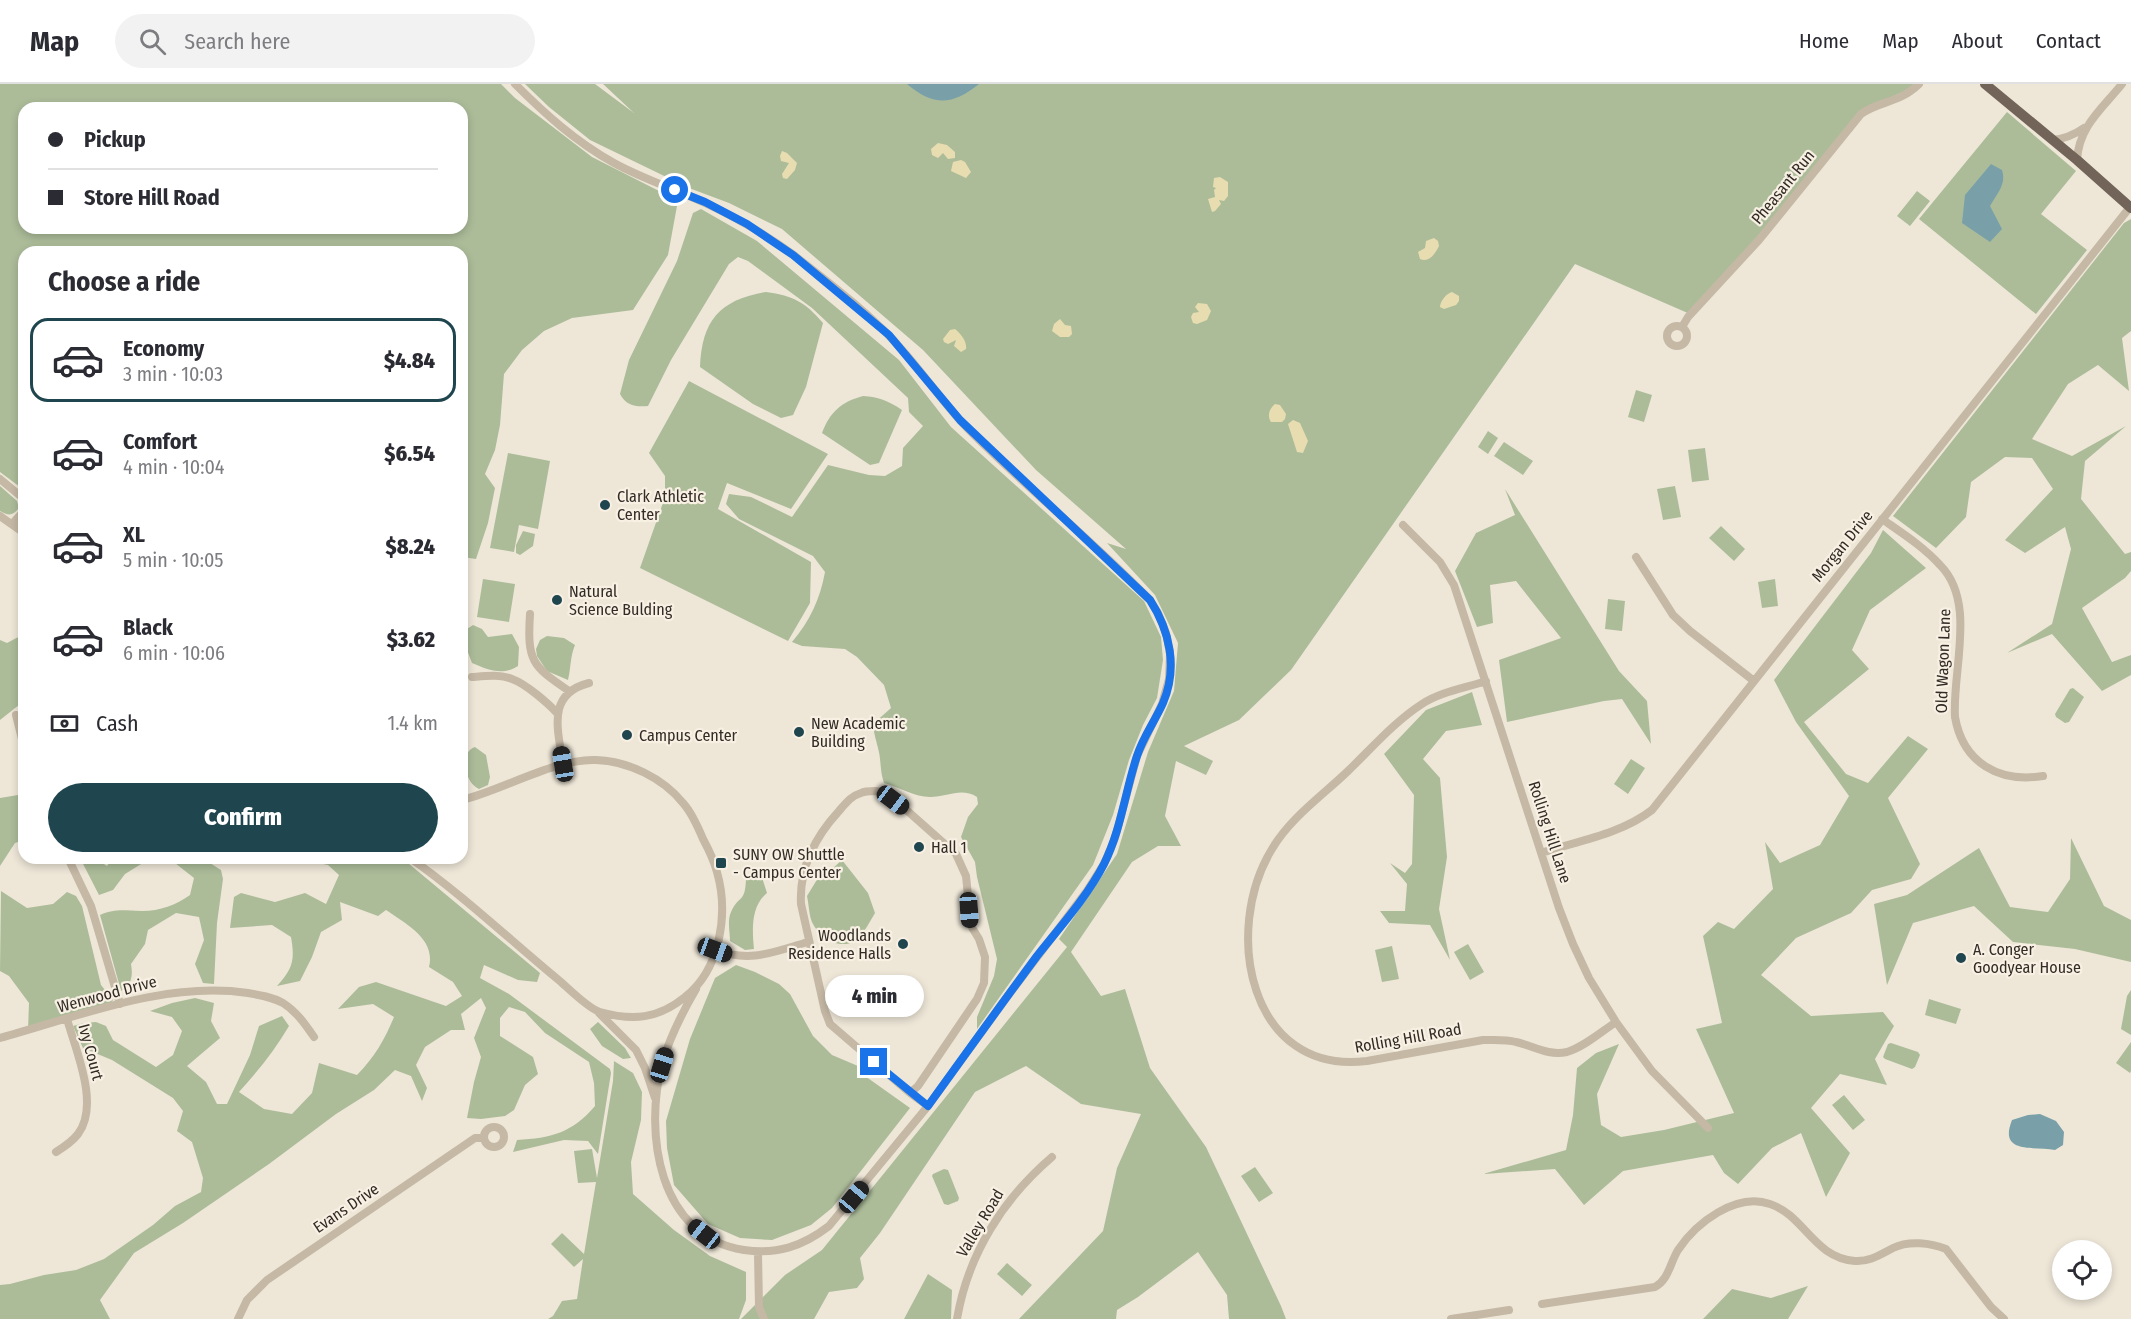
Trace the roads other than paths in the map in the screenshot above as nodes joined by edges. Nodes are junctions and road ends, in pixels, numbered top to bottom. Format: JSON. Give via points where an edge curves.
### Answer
{"nodes":[{"id":1,"x":515,"y":84,"type":"edge"},
{"id":2,"x":1919,"y":84,"type":"edge"},
{"id":3,"x":1985,"y":84,"type":"edge"},
{"id":4,"x":2122,"y":84,"type":"edge"},
{"id":5,"x":2087,"y":126,"type":"junction"},
{"id":6,"x":2052,"y":140,"type":"junction"},
{"id":7,"x":2077,"y":160,"type":"junction"},
{"id":8,"x":2130,"y":208,"type":"edge"},
{"id":9,"x":1682,"y":327,"type":"dead end"},
{"id":10,"x":0,"y":479,"type":"edge"},
{"id":11,"x":18,"y":495,"type":"edge"},
{"id":12,"x":0,"y":516,"type":"edge"},
{"id":13,"x":18,"y":518,"type":"edge"},
{"id":14,"x":1882,"y":519,"type":"junction"},
{"id":15,"x":12,"y":524,"type":"junction"},
{"id":16,"x":1403,"y":525,"type":"dead end"},
{"id":17,"x":18,"y":528,"type":"edge"},
{"id":18,"x":1636,"y":557,"type":"dead end"},
{"id":19,"x":530,"y":614,"type":"dead end"},
{"id":20,"x":472,"y":677,"type":"dead end"},
{"id":21,"x":1486,"y":681,"type":"junction"},
{"id":22,"x":1754,"y":681,"type":"junction"},
{"id":23,"x":589,"y":683,"type":"dead end"},
{"id":24,"x":569,"y":691,"type":"junction"},
{"id":25,"x":558,"y":714,"type":"junction"},
{"id":26,"x":16,"y":715,"type":"dead end"},
{"id":27,"x":18,"y":723,"type":"edge"},
{"id":28,"x":563,"y":764,"type":"junction"},
{"id":29,"x":2043,"y":776,"type":"dead end"},
{"id":30,"x":468,"y":799,"type":"edge"},
{"id":31,"x":1541,"y":852,"type":"junction"},
{"id":32,"x":71,"y":864,"type":"edge"},
{"id":33,"x":423,"y":864,"type":"edge"},
{"id":34,"x":808,"y":942,"type":"junction"},
{"id":35,"x":715,"y":950,"type":"junction"},
{"id":36,"x":696,"y":989,"type":"junction"},
{"id":37,"x":120,"y":1004,"type":"junction"},
{"id":38,"x":598,"y":1012,"type":"junction"},
{"id":39,"x":67,"y":1019,"type":"junction"},
{"id":40,"x":1616,"y":1022,"type":"junction"},
{"id":41,"x":314,"y":1037,"type":"dead end"},
{"id":42,"x":0,"y":1038,"type":"edge"},
{"id":43,"x":910,"y":1093,"type":"junction"},
{"id":44,"x":655,"y":1098,"type":"junction"},
{"id":45,"x":928,"y":1106,"type":"junction"},
{"id":46,"x":1708,"y":1128,"type":"dead end"},
{"id":47,"x":484,"y":1138,"type":"dead end"},
{"id":48,"x":56,"y":1152,"type":"dead end"},
{"id":49,"x":1052,"y":1156,"type":"dead end"},
{"id":50,"x":758,"y":1252,"type":"junction"},
{"id":51,"x":1542,"y":1304,"type":"dead end"},
{"id":52,"x":1509,"y":1310,"type":"dead end"},
{"id":53,"x":237,"y":1319,"type":"edge"},
{"id":54,"x":764,"y":1319,"type":"edge"},
{"id":55,"x":957,"y":1319,"type":"edge"},
{"id":56,"x":1451,"y":1319,"type":"edge"},
{"id":57,"x":2004,"y":1319,"type":"edge"}],
"edges":[{"from":1,"to":45,"type":"street","via":[[545,113],[613,163],[747,224],[821,277],[889,335],[960,420],[1137,586],[1158,613],[1170,654],[1167,691],[1137,756],[1116,838],[1104,864]]},
{"from":2,"to":9,"type":"street","name":"Pheasant Run","via":[[1909,94],[1861,114]]},
{"from":3,"to":6,"type":"main road"},
{"from":4,"to":5,"type":"street"},
{"from":5,"to":6,"type":"street"},
{"from":5,"to":7,"type":"street","via":[[2079,141]]},
{"from":6,"to":7,"type":"main road"},
{"from":7,"to":8,"type":"main road"},
{"from":8,"to":14,"type":"street","name":"Morgan Drive"},
{"from":10,"to":11,"type":"street"},
{"from":12,"to":15,"type":"street"},
{"from":13,"to":15,"type":"street"},
{"from":14,"to":22,"type":"street","name":"Morgan Drive"},
{"from":14,"to":29,"type":"street","name":"Old Wagon Lane","via":[[1942,566],[1959,598],[1954,706],[1957,726],[1967,747],[1997,774],[2025,779]]},
{"from":15,"to":17,"type":"street"},
{"from":16,"to":21,"type":"street","name":"Rolling Hill Lane","via":[[1440,562],[1454,585]]},
{"from":18,"to":22,"type":"street","via":[[1673,615]]},
{"from":19,"to":24,"type":"street","via":[[530,653],[536,666]]},
{"from":20,"to":25,"type":"street","via":[[511,678]]},
{"from":21,"to":31,"type":"street","name":"Rolling Hill Lane"},
{"from":21,"to":40,"type":"street","name":"Rolling Hill Road","via":[[1431,699],[1402,719],[1279,837],[1257,878],[1248,916],[1247,946],[1258,994],[1272,1021],[1290,1042],[1334,1062],[1367,1061],[1502,1039],[1546,1053],[1559,1053],[1576,1048]]},
{"from":22,"to":31,"type":"street","name":"Morgan Drive","via":[[1652,810],[1627,825]]},
{"from":23,"to":24,"type":"street"},
{"from":24,"to":25,"type":"street"},
{"from":25,"to":28,"type":"street"},
{"from":26,"to":27,"type":"street"},
{"from":28,"to":30,"type":"street"},
{"from":28,"to":35,"type":"street","via":[[597,760],[627,766],[654,779],[683,803],[718,874],[722,915]]},
{"from":31,"to":40,"type":"street","name":"Rolling Hill Lane","via":[[1573,944]]},
{"from":32,"to":37,"type":"street","via":[[91,906]]},
{"from":33,"to":38,"type":"street"},
{"from":34,"to":35,"type":"street","via":[[751,957]]},
{"from":34,"to":43,"type":"street","via":[[830,1024]]},
{"from":34,"to":43,"type":"street","via":[[801,904],[803,870],[814,842],[849,799],[861,792],[884,792],[956,854],[966,876],[971,926],[985,957],[984,983],[977,999]]},
{"from":35,"to":36,"type":"street"},
{"from":36,"to":38,"type":"street","via":[[655,1015],[642,1018]]},
{"from":36,"to":44,"type":"street","via":[[670,1038]]},
{"from":37,"to":39,"type":"street","name":"Wenwood Drive"},
{"from":37,"to":41,"type":"street","name":"Wenwood Drive","via":[[200,990],[260,995],[284,1004],[301,1018]]},
{"from":38,"to":44,"type":"street","via":[[636,1050]]},
{"from":39,"to":42,"type":"street","name":"Wenwood Drive"},
{"from":39,"to":48,"type":"street","name":"Ivy Court","via":[[88,1105],[80,1132]]},
{"from":40,"to":46,"type":"street","name":"Rolling Hill Lane","via":[[1652,1071]]},
{"from":43,"to":45,"type":"street"},
{"from":44,"to":50,"type":"street","via":[[661,1168],[674,1202],[693,1225],[713,1240],[738,1250]]},
{"from":45,"to":50,"type":"street","via":[[829,1226],[792,1248]]},
{"from":47,"to":53,"type":"street","name":"Evans Drive","via":[[475,1138],[267,1280],[247,1300]]},
{"from":49,"to":55,"type":"street","name":"Valley Road","via":[[1018,1189],[996,1220],[969,1269]]},
{"from":50,"to":54,"type":"street","via":[[759,1307]]},
{"from":51,"to":57,"type":"street","via":[[1655,1287],[1662,1283],[1685,1239],[1700,1225],[1735,1205],[1762,1202],[1786,1212],[1822,1248],[1841,1258],[1866,1260],[1911,1243],[1946,1249]]},
{"from":52,"to":56,"type":"street"}]}
